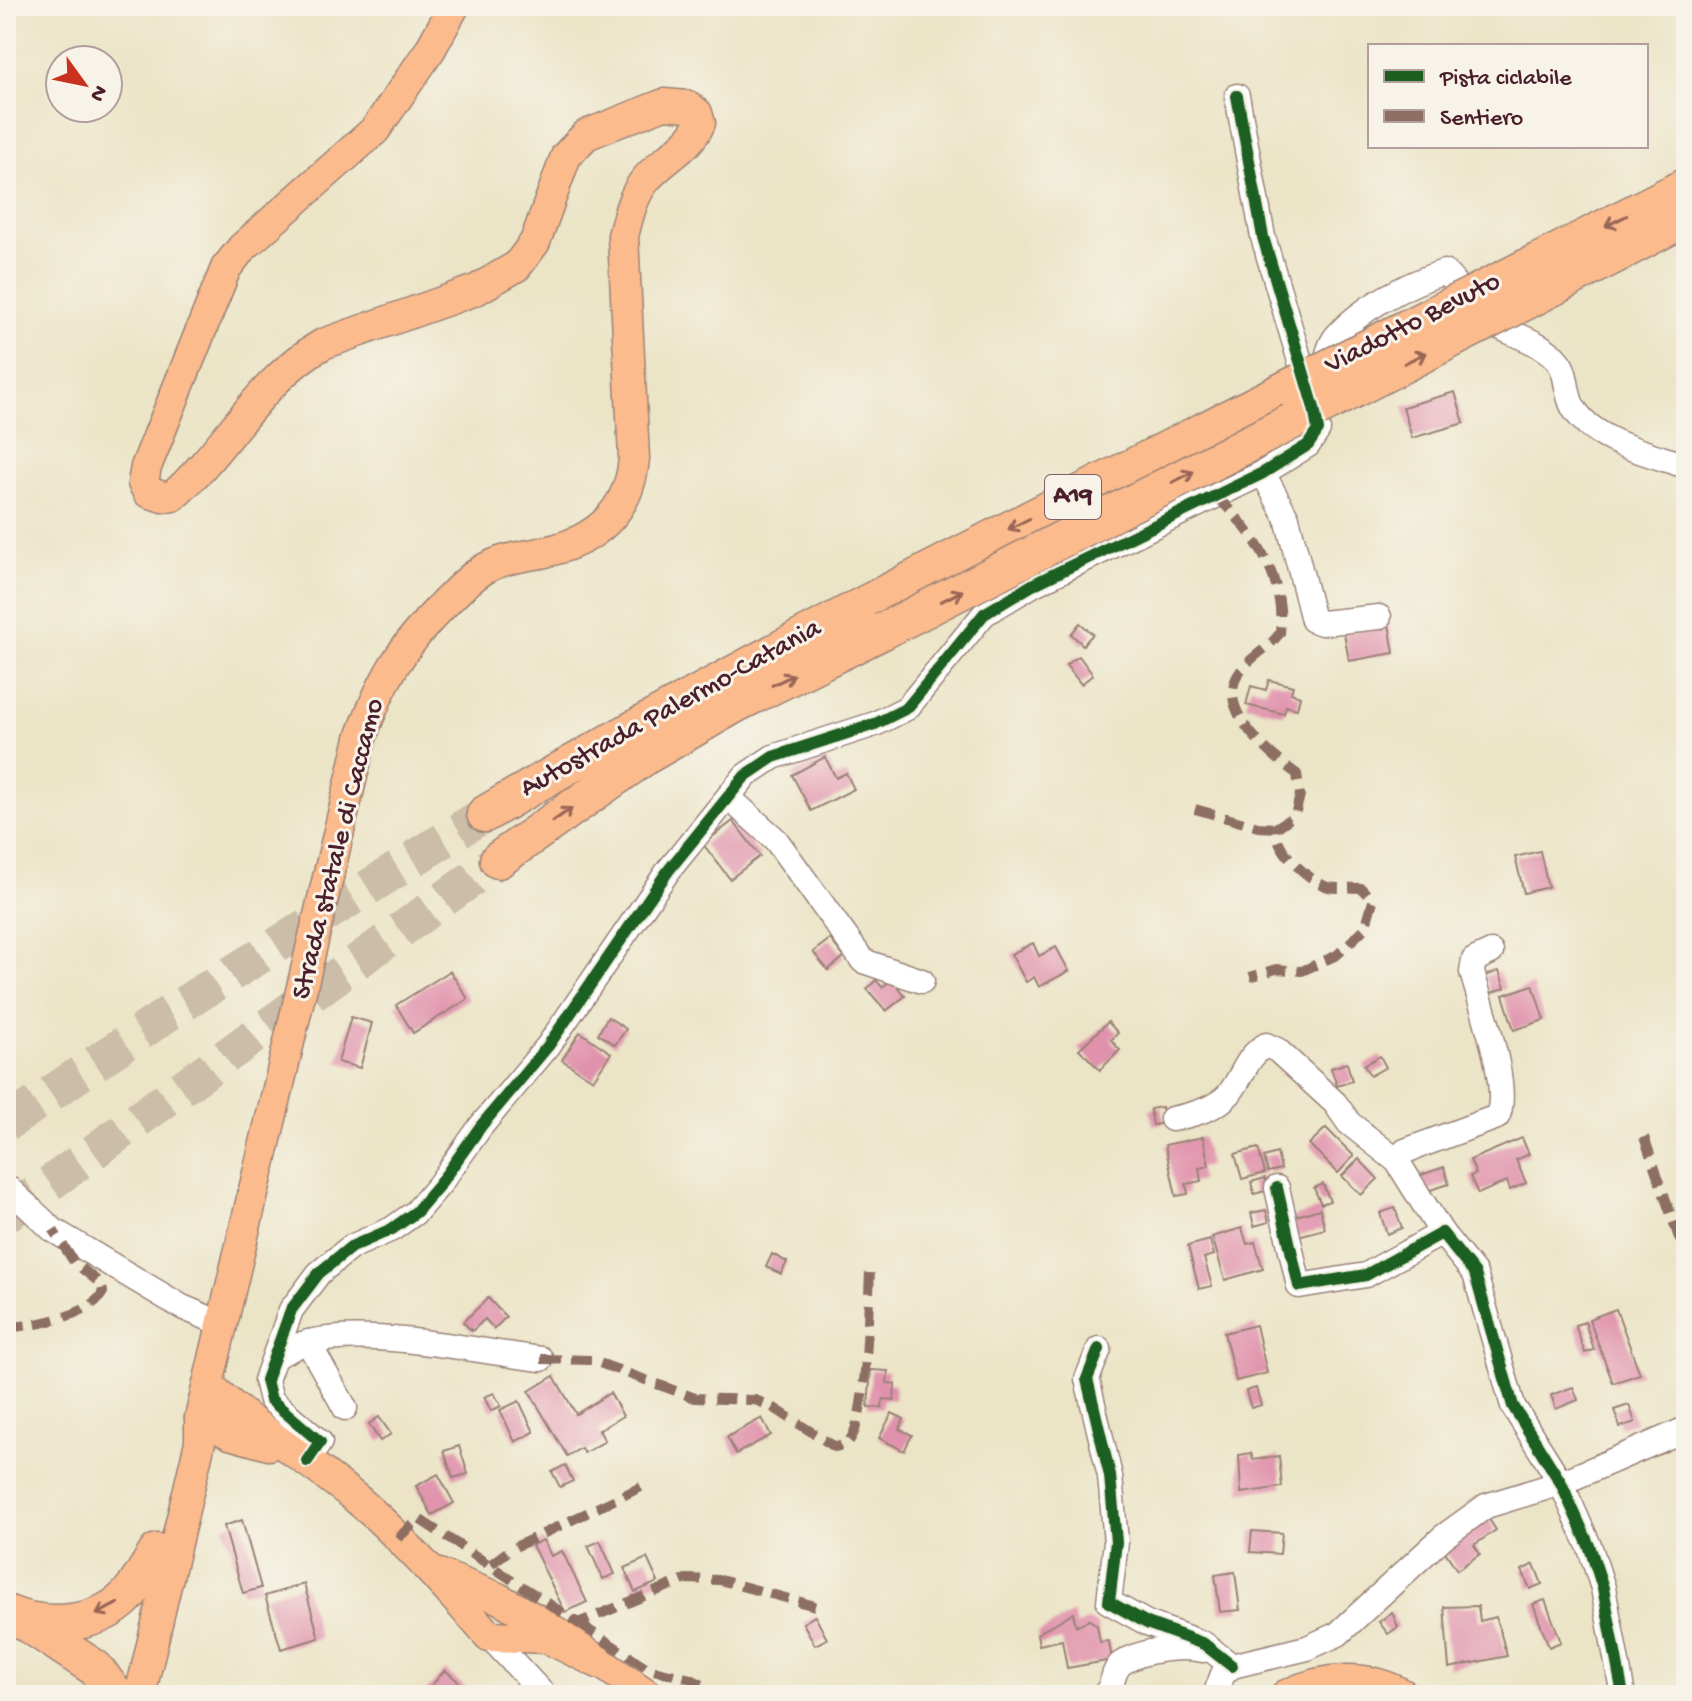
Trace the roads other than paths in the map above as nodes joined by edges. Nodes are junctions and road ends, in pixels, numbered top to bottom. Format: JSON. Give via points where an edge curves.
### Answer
{"nodes":[{"id":1,"x":454,"y":6,"type":"edge"},
{"id":2,"x":1237,"y":96,"type":"dead end"},
{"id":3,"x":1686,"y":186,"type":"edge"},
{"id":4,"x":1686,"y":218,"type":"edge"},
{"id":5,"x":1546,"y":274,"type":"junction"},
{"id":6,"x":1314,"y":408,"type":"junction"},
{"id":7,"x":1686,"y":466,"type":"edge"},
{"id":8,"x":1263,"y":473,"type":"junction"},
{"id":9,"x":1379,"y":617,"type":"dead end"},
{"id":10,"x":871,"y":618,"type":"junction"},
{"id":11,"x":728,"y":797,"type":"junction"},
{"id":12,"x":485,"y":814,"type":"tunnel mouth"},
{"id":13,"x":498,"y":860,"type":"tunnel mouth"},
{"id":14,"x":1491,"y":952,"type":"dead end"},
{"id":15,"x":922,"y":981,"type":"dead end"},
{"id":16,"x":1172,"y":1119,"type":"dead end"},
{"id":17,"x":1397,"y":1161,"type":"junction"},
{"id":18,"x":6,"y":1186,"type":"edge"},
{"id":19,"x":1277,"y":1188,"type":"dead end"},
{"id":20,"x":1442,"y":1233,"type":"junction"},
{"id":21,"x":222,"y":1324,"type":"junction"},
{"id":22,"x":308,"y":1342,"type":"junction"},
{"id":23,"x":1099,"y":1349,"type":"dead end"},
{"id":24,"x":275,"y":1356,"type":"junction"},
{"id":25,"x":541,"y":1359,"type":"dead end"},
{"id":26,"x":208,"y":1384,"type":"junction"},
{"id":27,"x":345,"y":1408,"type":"dead end"},
{"id":28,"x":232,"y":1422,"type":"junction"},
{"id":29,"x":1686,"y":1429,"type":"edge"},
{"id":30,"x":200,"y":1430,"type":"junction"},
{"id":31,"x":299,"y":1457,"type":"junction"},
{"id":32,"x":1561,"y":1483,"type":"junction"},
{"id":33,"x":157,"y":1552,"type":"junction"},
{"id":34,"x":430,"y":1569,"type":"junction"},
{"id":35,"x":15,"y":1616,"type":"edge"},
{"id":36,"x":541,"y":1622,"type":"junction"},
{"id":37,"x":489,"y":1636,"type":"junction"},
{"id":38,"x":565,"y":1646,"type":"junction"},
{"id":39,"x":1222,"y":1659,"type":"junction"},
{"id":40,"x":598,"y":1663,"type":"junction"},
{"id":41,"x":540,"y":1690,"type":"edge"},
{"id":42,"x":116,"y":1695,"type":"edge"},
{"id":43,"x":123,"y":1695,"type":"edge"},
{"id":44,"x":140,"y":1695,"type":"edge"},
{"id":45,"x":648,"y":1695,"type":"edge"},
{"id":46,"x":1104,"y":1695,"type":"edge"},
{"id":47,"x":1215,"y":1695,"type":"edge"},
{"id":48,"x":1286,"y":1695,"type":"edge"},
{"id":49,"x":1404,"y":1695,"type":"edge"},
{"id":50,"x":1623,"y":1695,"type":"edge"}],
"edges":[{"from":1,"to":21,"type":"main road","name":"Strada statale di Caccamo","via":[[375,130],[226,268],[146,467],[143,483],[148,492],[173,496],[267,388],[303,356],[323,344],[476,290],[517,266],[535,242],[566,156],[586,135],[664,104],[688,106],[700,123],[686,144],[646,179],[632,203],[623,236],[634,458],[625,498],[587,538],[506,560],[465,583],[420,628],[377,691],[361,738]]},
{"from":2,"to":6,"type":"street","via":[[1263,237]]},
{"from":3,"to":5,"type":"highway","number":"A19","one_way":true},
{"from":4,"to":5,"type":"highway","number":"A19"},
{"from":5,"to":10,"type":"highway","name":"Viadotto Bevuto","number":"A19","bridge":true},
{"from":6,"to":7,"type":"street","via":[[1333,340],[1370,309],[1444,272],[1482,318],[1545,348],[1561,363],[1571,405],[1598,432]]},
{"from":6,"to":8,"type":"street","via":[[1318,430],[1308,445]]},
{"from":8,"to":9,"type":"street","via":[[1287,518],[1313,620]]},
{"from":8,"to":11,"type":"street","via":[[1034,584],[984,614],[907,708],[875,724],[773,757],[745,776]]},
{"from":10,"to":12,"type":"highway","name":"Autostrada Palermo-Catania","number":"A19","via":[[653,717]]},
{"from":13,"to":10,"type":"highway","name":"Autostrada Palermo-Catania","number":"A19","one_way":true,"via":[[646,756]]},
{"from":11,"to":15,"type":"street","via":[[776,840],[863,961]]},
{"from":11,"to":24,"type":"street","via":[[668,871],[548,1046],[439,1185],[416,1212],[351,1247],[319,1273],[291,1310]]},
{"from":14,"to":17,"type":"street","via":[[1474,960],[1472,972],[1502,1107],[1497,1117],[1405,1151]]},
{"from":16,"to":17,"type":"street","via":[[1193,1115],[1228,1095],[1254,1052],[1266,1045]]},
{"from":17,"to":20,"type":"street"},
{"from":18,"to":21,"type":"street","via":[[53,1230],[182,1307]]},
{"from":19,"to":20,"type":"street","via":[[1299,1286],[1366,1275]]},
{"from":20,"to":32,"type":"street","via":[[1475,1274],[1513,1406]]},
{"from":21,"to":26,"type":"main road","name":"Strada statale di Caccamo"},
{"from":22,"to":24,"type":"street"},
{"from":22,"to":25,"type":"street","via":[[390,1341]]},
{"from":22,"to":27,"type":"street"},
{"from":23,"to":39,"type":"street","via":[[1087,1379],[1110,1476],[1116,1542],[1109,1602],[1204,1644]]},
{"from":24,"to":31,"type":"street","via":[[266,1380],[271,1400],[320,1442]]},
{"from":26,"to":28,"type":"main road"},
{"from":26,"to":30,"type":"main road","name":"Strada statale di Caccamo"},
{"from":28,"to":30,"type":"main road"},
{"from":28,"to":31,"type":"main road"},
{"from":29,"to":32,"type":"street"},
{"from":30,"to":33,"type":"main road","name":"Strada statale di Caccamo","via":[[187,1440]]},
{"from":30,"to":44,"type":"main road","name":"Strada statale di Caccamo"},
{"from":31,"to":34,"type":"main road","via":[[357,1500]]},
{"from":32,"to":39,"type":"street","via":[[1486,1506],[1443,1537],[1338,1634],[1307,1648]]},
{"from":32,"to":50,"type":"street","via":[[1603,1588]]},
{"from":33,"to":35,"type":"highway","one_way":true,"via":[[132,1591],[110,1611],[73,1623]]},
{"from":33,"to":43,"type":"main road","name":"Strada statale di Caccamo"},
{"from":34,"to":36,"type":"main road"},
{"from":34,"to":37,"type":"main road"},
{"from":35,"to":42,"type":"highway","via":[[95,1668]]},
{"from":36,"to":37,"type":"main road","via":[[500,1621]]},
{"from":36,"to":40,"type":"main road"},
{"from":37,"to":38,"type":"main road","via":[[538,1637]]},
{"from":37,"to":41,"type":"street"},
{"from":38,"to":40,"type":"main road"},
{"from":38,"to":41,"type":"street","via":[[549,1645],[536,1653],[531,1668]]},
{"from":39,"to":46,"type":"street","via":[[1196,1648],[1157,1651],[1122,1663],[1112,1689]]},
{"from":39,"to":47,"type":"street"},
{"from":40,"to":45,"type":"main road"},
{"from":48,"to":49,"type":"main road","via":[[1331,1680],[1375,1683]]}]}
